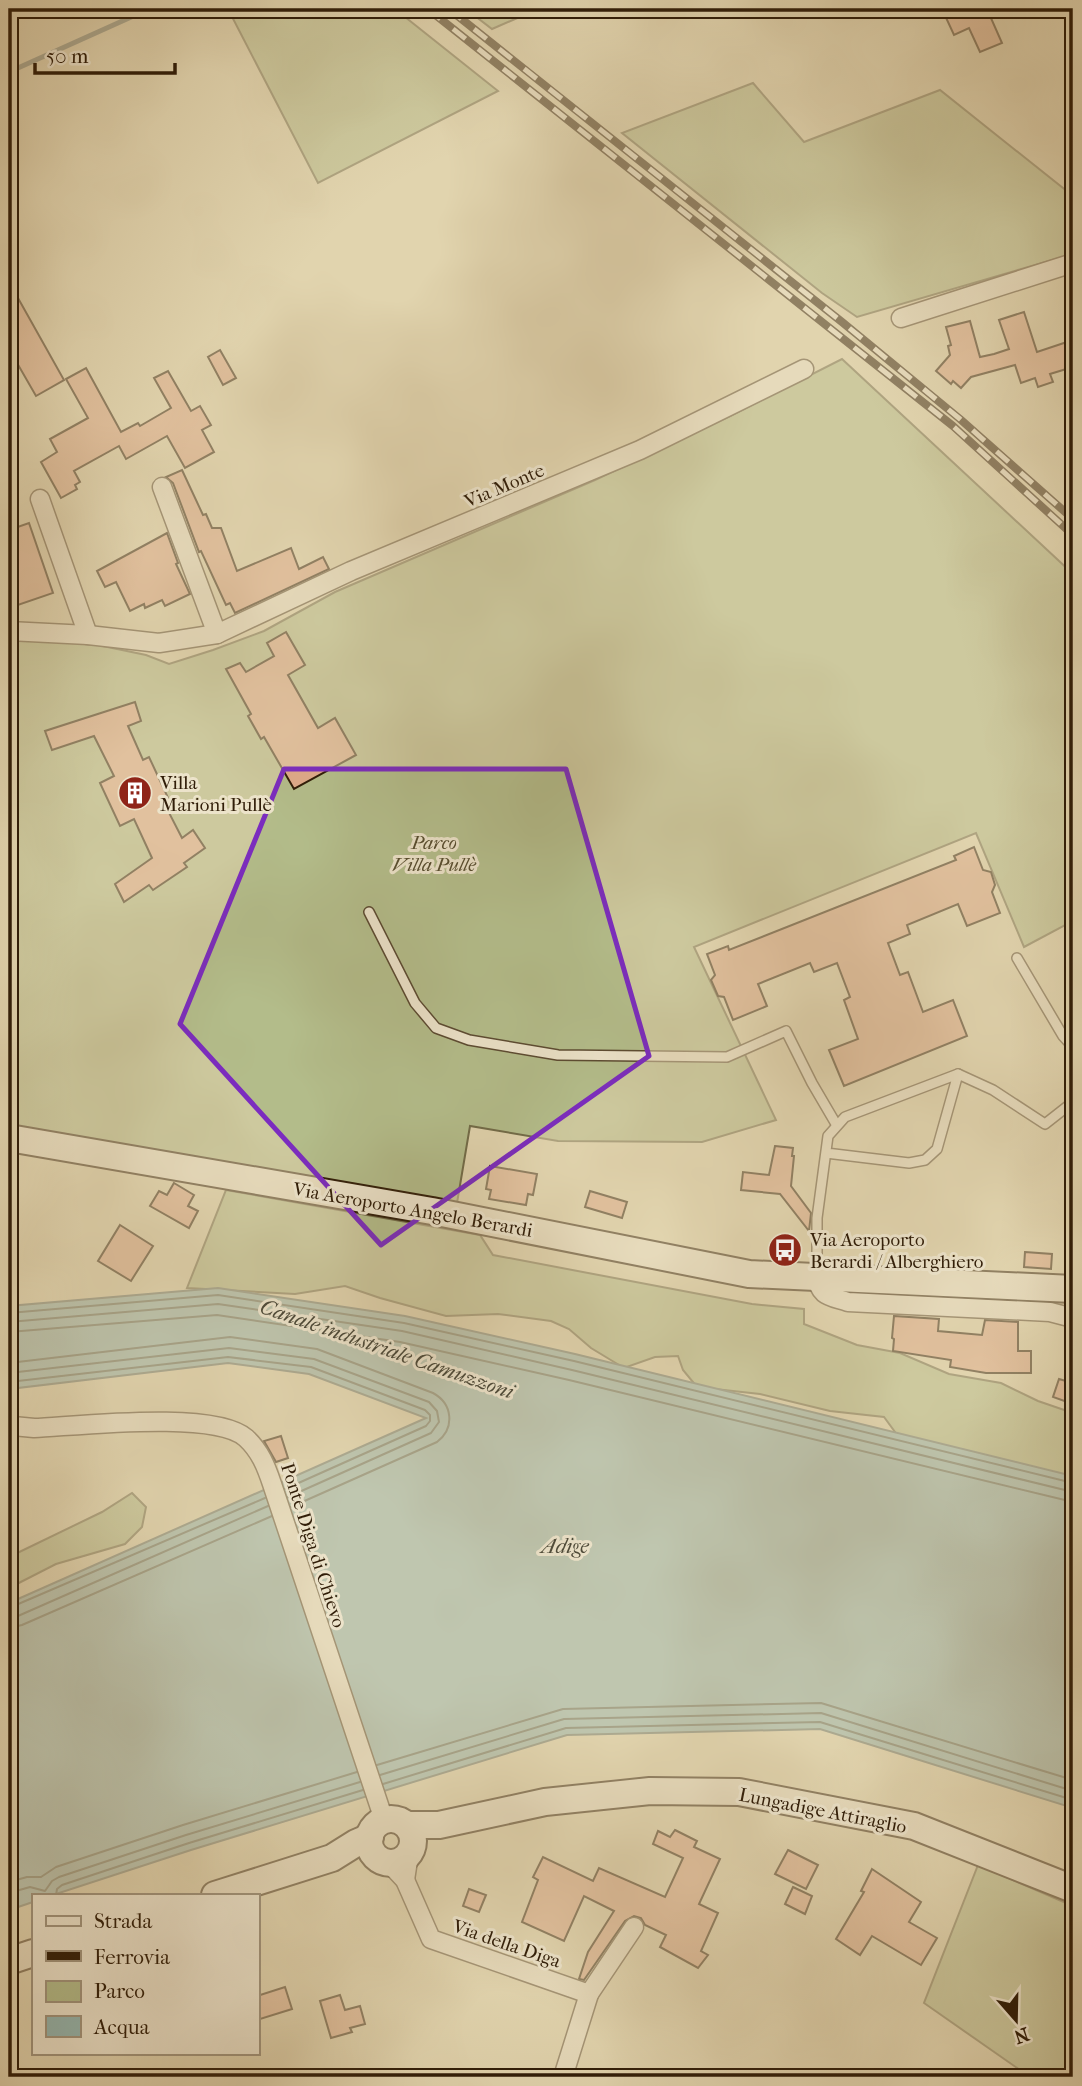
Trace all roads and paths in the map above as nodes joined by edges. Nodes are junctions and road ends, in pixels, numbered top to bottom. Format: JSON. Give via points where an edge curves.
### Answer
{"nodes":[{"id":1,"x":1073,"y":263,"type":"edge"},
{"id":2,"x":901,"y":318,"type":"dead end"},
{"id":3,"x":804,"y":369,"type":"dead end"},
{"id":4,"x":162,"y":488,"type":"dead end"},
{"id":5,"x":40,"y":499,"type":"dead end"},
{"id":6,"x":9,"y":632,"type":"edge"},
{"id":7,"x":217,"y":634,"type":"junction"},
{"id":8,"x":88,"y":635,"type":"junction"},
{"id":9,"x":369,"y":912,"type":"dead end"},
{"id":10,"x":1017,"y":958,"type":"dead end"},
{"id":11,"x":1073,"y":1047,"type":"edge"},
{"id":12,"x":958,"y":1073,"type":"junction"},
{"id":13,"x":1073,"y":1102,"type":"edge"},
{"id":14,"x":836,"y":1124,"type":"junction"},
{"id":15,"x":9,"y":1138,"type":"edge"},
{"id":16,"x":826,"y":1153,"type":"junction"},
{"id":17,"x":817,"y":1276,"type":"junction"},
{"id":18,"x":1073,"y":1289,"type":"edge"},
{"id":19,"x":1073,"y":1318,"type":"edge"},
{"id":20,"x":9,"y":1422,"type":"edge"},
{"id":21,"x":393,"y":1843,"type":"junction"},
{"id":22,"x":1073,"y":1889,"type":"edge"},
{"id":23,"x":218,"y":1894,"type":"edge"},
{"id":24,"x":635,"y":1927,"type":"dead end"},
{"id":25,"x":32,"y":1953,"type":"edge"},
{"id":26,"x":9,"y":1961,"type":"edge"},
{"id":27,"x":590,"y":1994,"type":"junction"},
{"id":28,"x":563,"y":2077,"type":"edge"}],
"edges":[{"from":1,"to":2,"type":"street"},
{"from":3,"to":7,"type":"street","name":"Via Monte","via":[[640,450],[351,571]]},
{"from":4,"to":7,"type":"street"},
{"from":5,"to":8,"type":"street"},
{"from":6,"to":8,"type":"street","name":"Via Monte"},
{"from":7,"to":8,"type":"street","name":"Via Monte","via":[[159,643]]},
{"from":9,"to":14,"type":"lane","via":[[415,1003],[436,1027],[469,1040],[558,1055],[601,1056],[727,1057],[786,1031]]},
{"from":10,"to":11,"type":"lane"},
{"from":12,"to":13,"type":"lane","via":[[1045,1124]]},
{"from":12,"to":14,"type":"lane"},
{"from":12,"to":16,"type":"lane","via":[[937,1149],[925,1160],[909,1163]]},
{"from":14,"to":16,"type":"lane","via":[[828,1136]]},
{"from":15,"to":17,"type":"street","name":"Via Aeroporto Angelo Berardi","via":[[432,1211],[749,1274]]},
{"from":16,"to":17,"type":"lane","via":[[817,1218]]},
{"from":17,"to":18,"type":"street","name":"Via Aeroporto Angelo Berardi"},
{"from":17,"to":19,"type":"street","via":[[825,1295],[848,1302],[1050,1312]]},
{"from":20,"to":21,"type":"street","name":"Ponte Diga di Chievo","via":[[34,1428],[203,1423],[244,1436],[263,1457]]},
{"from":21,"to":22,"type":"street","name":"Lungadige Attiraglio","via":[[439,1825],[545,1802],[650,1791],[739,1792],[914,1826]]},
{"from":21,"to":23,"type":"street","name":"Lungadige Attiraglio"},
{"from":21,"to":27,"type":"street","name":"Via della Diga","via":[[431,1939]]},
{"from":24,"to":27,"type":"street"},
{"from":25,"to":26,"type":"street"},
{"from":27,"to":28,"type":"street"}]}
